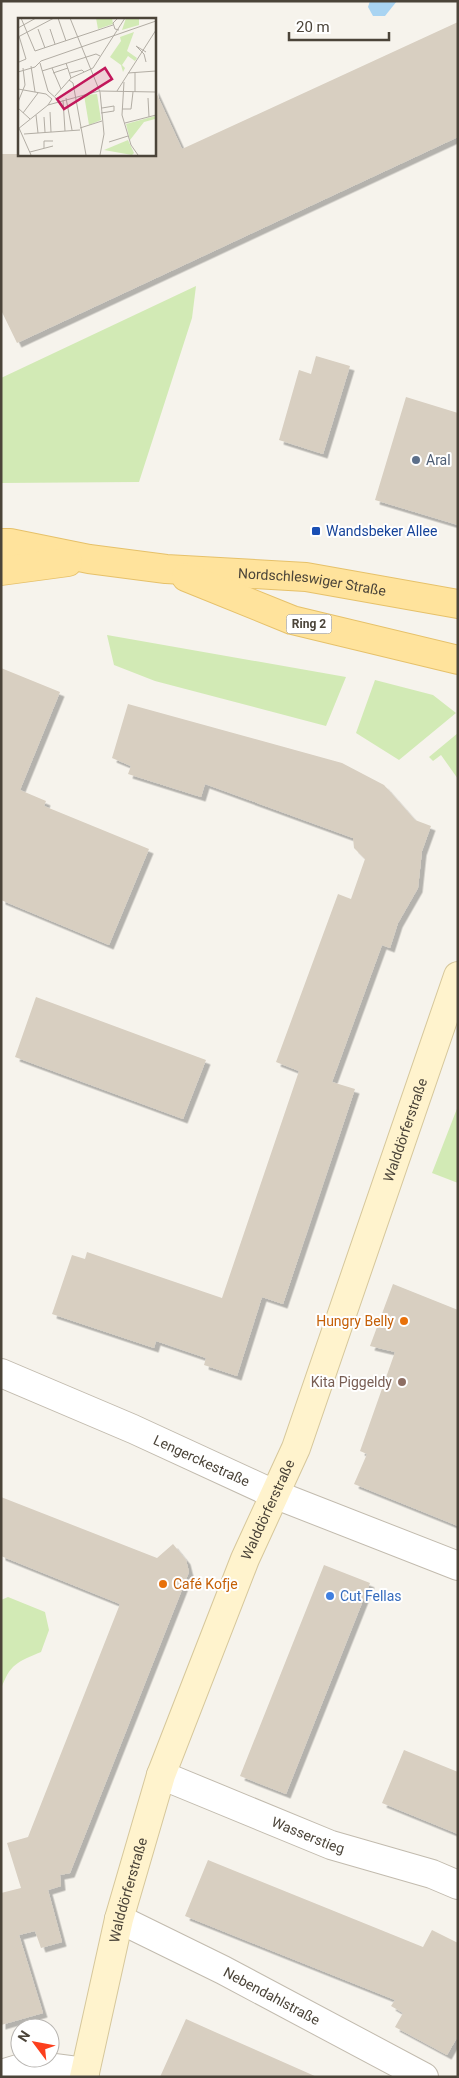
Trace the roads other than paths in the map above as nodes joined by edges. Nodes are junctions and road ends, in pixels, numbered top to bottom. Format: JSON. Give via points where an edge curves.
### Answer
{"nodes":[{"id":1,"x":1,"y":543,"type":"edge"},
{"id":2,"x":89,"y":559,"type":"junction"},
{"id":3,"x":166,"y":569,"type":"junction"},
{"id":4,"x":1,"y":571,"type":"edge"},
{"id":5,"x":458,"y":604,"type":"edge"},
{"id":6,"x":458,"y":660,"type":"edge"},
{"id":7,"x":458,"y":976,"type":"edge"},
{"id":8,"x":1,"y":1373,"type":"edge"},
{"id":9,"x":274,"y":1494,"type":"junction"},
{"id":10,"x":458,"y":1566,"type":"edge"},
{"id":11,"x":161,"y":1775,"type":"junction"},
{"id":12,"x":458,"y":1885,"type":"edge"},
{"id":13,"x":119,"y":1919,"type":"junction"},
{"id":14,"x":1,"y":2074,"type":"edge"},
{"id":15,"x":84,"y":2074,"type":"edge"},
{"id":16,"x":424,"y":2077,"type":"edge"}],
"edges":[{"from":1,"to":2,"type":"main road","name":"Nordschleswiger Straße","number":"Ring 2"},
{"from":2,"to":3,"type":"main road","name":"Nordschleswiger Straße","number":"Ring 2"},
{"from":2,"to":4,"type":"main road","name":"Nordschleswiger Straße","number":"Ring 2"},
{"from":3,"to":5,"type":"main road","name":"Nordschleswiger Straße","number":"Ring 2","via":[[306,577]]},
{"from":3,"to":6,"type":"main road","name":"Nordschleswiger Straße","number":"Ring 2","via":[[292,620]]},
{"from":7,"to":9,"type":"street","name":"Walddörferstraße","via":[[296,1448]]},
{"from":8,"to":9,"type":"street","name":"Lengerckestraße"},
{"from":9,"to":10,"type":"street","name":"Lengerckestraße"},
{"from":9,"to":11,"type":"street","name":"Walddörferstraße","via":[[245,1559]]},
{"from":11,"to":12,"type":"street","name":"Wasserstieg","via":[[331,1845],[432,1874]]},
{"from":11,"to":13,"type":"street","name":"Walddörferstraße"},
{"from":13,"to":15,"type":"street","name":"Walddörferstraße"},
{"from":13,"to":16,"type":"street","name":"Nebendahlstraße","via":[[223,1970]]},
{"from":14,"to":15,"type":"street","via":[[31,2065]]}]}
